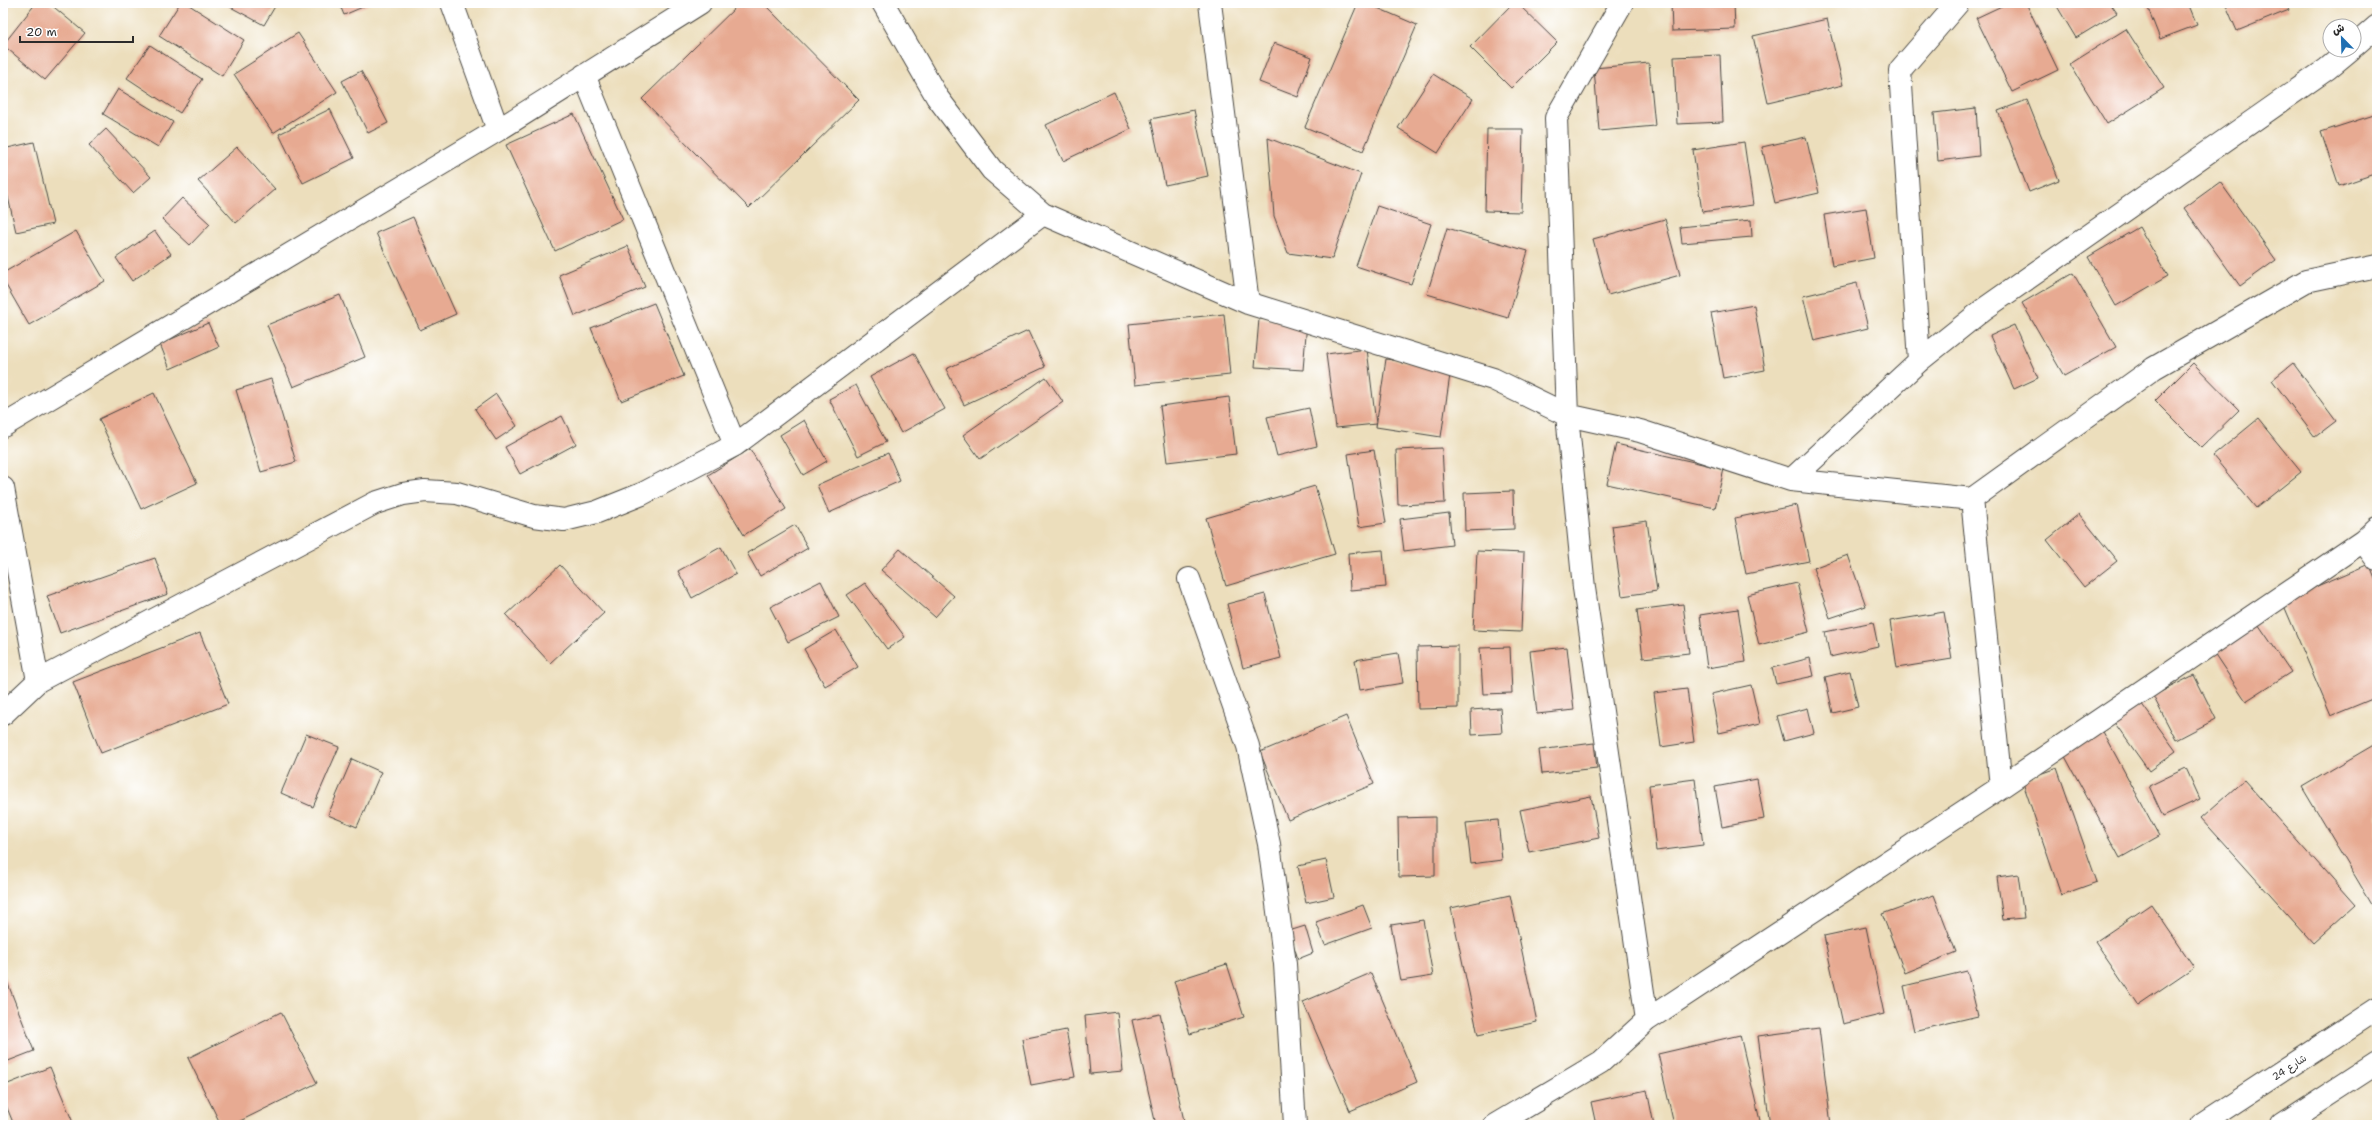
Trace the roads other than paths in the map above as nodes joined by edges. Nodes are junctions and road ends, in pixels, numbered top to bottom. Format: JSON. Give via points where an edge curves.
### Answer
{"nodes":[{"id":1,"x":452,"y":3,"type":"edge"},
{"id":2,"x":700,"y":3,"type":"edge"},
{"id":3,"x":883,"y":3,"type":"edge"},
{"id":4,"x":1210,"y":3,"type":"edge"},
{"id":5,"x":1622,"y":3,"type":"edge"},
{"id":6,"x":1958,"y":3,"type":"edge"},
{"id":7,"x":2377,"y":26,"type":"edge"},
{"id":8,"x":2362,"y":39,"type":"edge"},
{"id":9,"x":2340,"y":58,"type":"edge"},
{"id":10,"x":584,"y":75,"type":"junction"},
{"id":11,"x":498,"y":130,"type":"junction"},
{"id":12,"x":1043,"y":214,"type":"junction"},
{"id":13,"x":2377,"y":266,"type":"edge"},
{"id":14,"x":1248,"y":303,"type":"junction"},
{"id":15,"x":1919,"y":361,"type":"junction"},
{"id":16,"x":1567,"y":415,"type":"junction"},
{"id":17,"x":3,"y":426,"type":"edge"},
{"id":18,"x":735,"y":445,"type":"junction"},
{"id":19,"x":1791,"y":480,"type":"junction"},
{"id":20,"x":3,"y":488,"type":"edge"},
{"id":21,"x":1972,"y":499,"type":"junction"},
{"id":22,"x":2370,"y":535,"type":"edge"},
{"id":23,"x":2377,"y":560,"type":"edge"},
{"id":24,"x":1189,"y":579,"type":"dead end"},
{"id":25,"x":38,"y":681,"type":"junction"},
{"id":26,"x":3,"y":714,"type":"edge"},
{"id":27,"x":2000,"y":787,"type":"junction"},
{"id":28,"x":2377,"y":1009,"type":"edge"},
{"id":29,"x":1647,"y":1020,"type":"junction"},
{"id":30,"x":2377,"y":1063,"type":"edge"},
{"id":31,"x":1295,"y":1125,"type":"edge"},
{"id":32,"x":1495,"y":1125,"type":"edge"},
{"id":33,"x":2200,"y":1125,"type":"edge"},
{"id":34,"x":2282,"y":1125,"type":"edge"}],
"edges":[{"from":1,"to":11,"type":"street"},
{"from":2,"to":10,"type":"street"},
{"from":3,"to":12,"type":"street","via":[[937,97],[992,170]]},
{"from":4,"to":14,"type":"street"},
{"from":5,"to":16,"type":"street","via":[[1556,118]]},
{"from":6,"to":15,"type":"street","via":[[1900,70]]},
{"from":7,"to":8,"type":"street"},
{"from":9,"to":15,"type":"street","via":[[1984,309]]},
{"from":10,"to":11,"type":"street"},
{"from":10,"to":18,"type":"street"},
{"from":11,"to":17,"type":"street"},
{"from":12,"to":14,"type":"street"},
{"from":12,"to":18,"type":"street"},
{"from":13,"to":21,"type":"street","via":[[2306,280],[2154,368]]},
{"from":14,"to":16,"type":"street","via":[[1493,378]]},
{"from":15,"to":19,"type":"street"},
{"from":16,"to":19,"type":"street","via":[[1640,431]]},
{"from":16,"to":29,"type":"street","via":[[1584,588]]},
{"from":18,"to":25,"type":"street","via":[[642,494],[597,512],[564,520],[534,516],[457,493],[425,491],[403,494],[375,503]]},
{"from":19,"to":21,"type":"street"},
{"from":20,"to":25,"type":"street"},
{"from":21,"to":27,"type":"street"},
{"from":22,"to":23,"type":"street"},
{"from":22,"to":27,"type":"street"},
{"from":24,"to":31,"type":"street","via":[[1248,746],[1269,844],[1285,964]]},
{"from":25,"to":26,"type":"street"},
{"from":27,"to":29,"type":"street"},
{"from":28,"to":33,"type":"street","name":"شارع 24"},
{"from":29,"to":32,"type":"street","via":[[1601,1062]]},
{"from":30,"to":34,"type":"street"}]}
